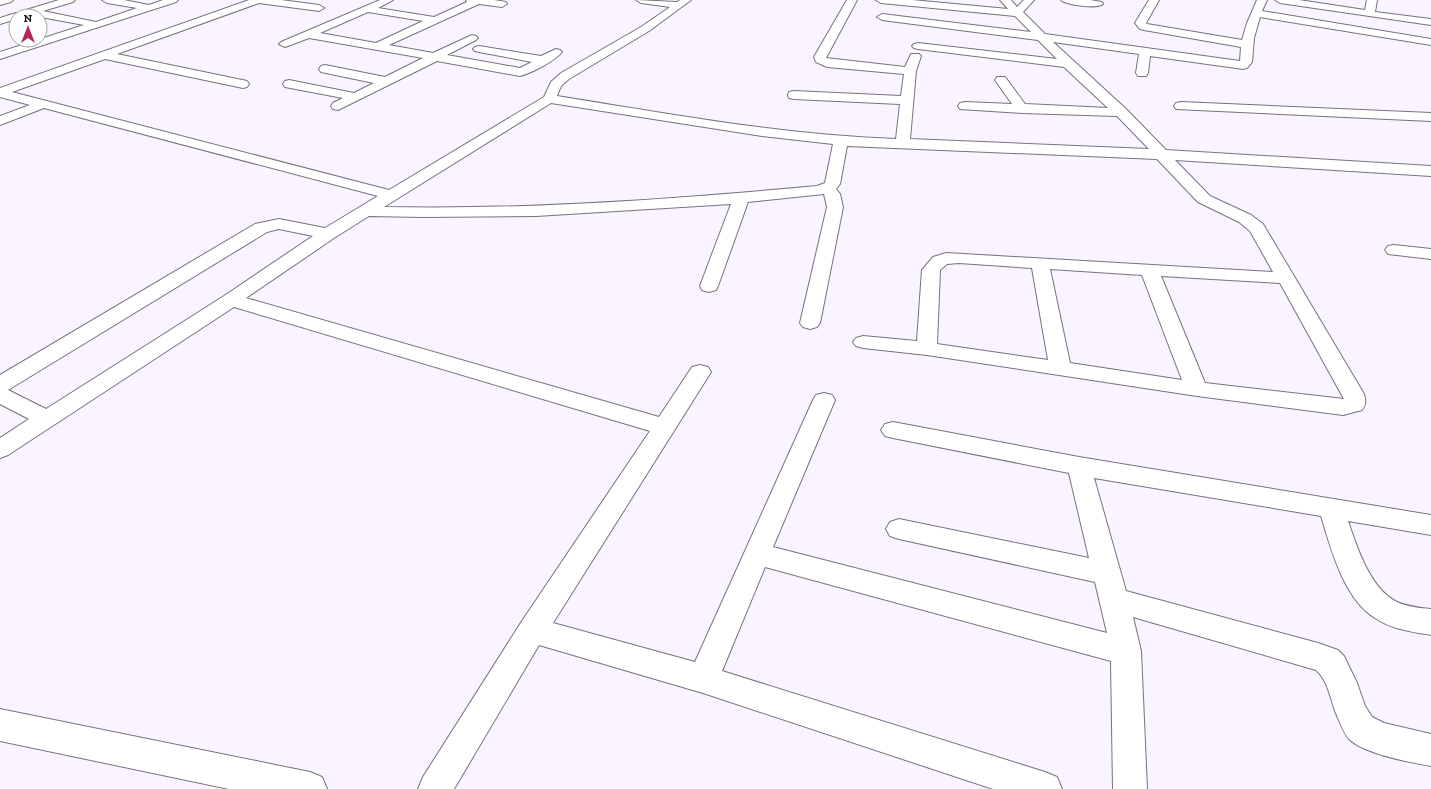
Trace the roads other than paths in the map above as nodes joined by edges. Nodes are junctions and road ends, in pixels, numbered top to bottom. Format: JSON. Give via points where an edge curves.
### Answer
{"nodes":[{"id":1,"x":8,"y":0,"type":"edge"},
{"id":2,"x":70,"y":0,"type":"edge"},
{"id":3,"x":107,"y":0,"type":"edge"},
{"id":4,"x":173,"y":0,"type":"edge"},
{"id":5,"x":388,"y":0,"type":"edge"},
{"id":6,"x":474,"y":0,"type":"edge"},
{"id":7,"x":641,"y":0,"type":"edge"},
{"id":8,"x":852,"y":0,"type":"edge"},
{"id":9,"x":881,"y":0,"type":"edge"},
{"id":10,"x":1005,"y":0,"type":"edge"},
{"id":11,"x":1029,"y":0,"type":"edge"},
{"id":12,"x":1066,"y":0,"type":"edge"},
{"id":13,"x":1154,"y":0,"type":"edge"},
{"id":14,"x":1262,"y":0,"type":"edge"},
{"id":15,"x":1280,"y":0,"type":"edge"},
{"id":16,"x":1372,"y":0,"type":"edge"},
{"id":17,"x":0,"y":2,"type":"edge"},
{"id":18,"x":682,"y":2,"type":"edge"},
{"id":19,"x":502,"y":4,"type":"dead end"},
{"id":20,"x":1098,"y":4,"type":"dead end"},
{"id":21,"x":149,"y":7,"type":"junction"},
{"id":22,"x":43,"y":8,"type":"edge"},
{"id":23,"x":319,"y":8,"type":"dead end"},
{"id":24,"x":366,"y":9,"type":"junction"},
{"id":25,"x":1017,"y":13,"type":"junction"},
{"id":26,"x":1256,"y":13,"type":"junction"},
{"id":27,"x":1369,"y":14,"type":"junction"},
{"id":28,"x":48,"y":16,"type":"edge"},
{"id":29,"x":882,"y":17,"type":"dead end"},
{"id":30,"x":434,"y":20,"type":"junction"},
{"id":31,"x":925,"y":22,"type":"junction"},
{"id":32,"x":1431,"y":22,"type":"edge"},
{"id":33,"x":96,"y":25,"type":"junction"},
{"id":34,"x":308,"y":34,"type":"junction"},
{"id":35,"x":1041,"y":37,"type":"junction"},
{"id":36,"x":472,"y":38,"type":"dead end"},
{"id":37,"x":48,"y":40,"type":"edge"},
{"id":38,"x":1431,"y":42,"type":"edge"},
{"id":39,"x":285,"y":44,"type":"dead end"},
{"id":40,"x":1246,"y":44,"type":"junction"},
{"id":41,"x":456,"y":46,"type":"junction"},
{"id":42,"x":918,"y":46,"type":"junction"},
{"id":43,"x":376,"y":47,"type":"junction"},
{"id":44,"x":24,"y":48,"type":"edge"},
{"id":45,"x":556,"y":52,"type":"dead end"},
{"id":46,"x":1145,"y":52,"type":"junction"},
{"id":47,"x":104,"y":55,"type":"junction"},
{"id":48,"x":0,"y":56,"type":"edge"},
{"id":49,"x":434,"y":57,"type":"junction"},
{"id":50,"x":544,"y":60,"type":"junction"},
{"id":51,"x":1068,"y":64,"type":"junction"},
{"id":52,"x":325,"y":69,"type":"dead end"},
{"id":53,"x":910,"y":71,"type":"junction"},
{"id":54,"x":1142,"y":73,"type":"dead end"},
{"id":55,"x":1001,"y":80,"type":"dead end"},
{"id":56,"x":385,"y":82,"type":"junction"},
{"id":57,"x":243,"y":84,"type":"dead end"},
{"id":58,"x":289,"y":84,"type":"dead end"},
{"id":59,"x":0,"y":92,"type":"edge"},
{"id":60,"x":794,"y":95,"type":"dead end"},
{"id":61,"x":355,"y":97,"type":"junction"},
{"id":62,"x":550,"y":99,"type":"junction"},
{"id":63,"x":906,"y":100,"type":"junction"},
{"id":64,"x":44,"y":104,"type":"junction"},
{"id":65,"x":338,"y":106,"type":"dead end"},
{"id":66,"x":965,"y":106,"type":"dead end"},
{"id":67,"x":1181,"y":106,"type":"dead end"},
{"id":68,"x":1022,"y":109,"type":"junction"},
{"id":69,"x":1121,"y":112,"type":"junction"},
{"id":70,"x":1431,"y":117,"type":"edge"},
{"id":71,"x":0,"y":121,"type":"edge"},
{"id":72,"x":841,"y":141,"type":"junction"},
{"id":73,"x":902,"y":144,"type":"junction"},
{"id":74,"x":1162,"y":154,"type":"junction"},
{"id":75,"x":1431,"y":170,"type":"edge"},
{"id":76,"x":828,"y":188,"type":"junction"},
{"id":77,"x":392,"y":195,"type":"junction"},
{"id":78,"x":741,"y":198,"type":"junction"},
{"id":79,"x":366,"y":211,"type":"junction"},
{"id":80,"x":328,"y":234,"type":"junction"},
{"id":81,"x":1394,"y":250,"type":"dead end"},
{"id":82,"x":1431,"y":254,"type":"edge"},
{"id":83,"x":1040,"y":264,"type":"junction"},
{"id":84,"x":1149,"y":270,"type":"junction"},
{"id":85,"x":1285,"y":278,"type":"junction"},
{"id":86,"x":709,"y":286,"type":"dead end"},
{"id":87,"x":231,"y":300,"type":"junction"},
{"id":88,"x":810,"y":323,"type":"dead end"},
{"id":89,"x":863,"y":342,"type":"dead end"},
{"id":90,"x":927,"y":349,"type":"junction"},
{"id":91,"x":1060,"y":368,"type":"junction"},
{"id":92,"x":700,"y":372,"type":"dead end"},
{"id":93,"x":0,"y":385,"type":"edge"},
{"id":94,"x":1197,"y":388,"type":"junction"},
{"id":95,"x":0,"y":395,"type":"edge"},
{"id":96,"x":824,"y":400,"type":"dead end"},
{"id":97,"x":46,"y":418,"type":"junction"},
{"id":98,"x":664,"y":427,"type":"junction"},
{"id":99,"x":893,"y":430,"type":"dead end"},
{"id":100,"x":0,"y":449,"type":"edge"},
{"id":101,"x":1079,"y":466,"type":"junction"},
{"id":102,"x":1330,"y":508,"type":"junction"},
{"id":103,"x":1431,"y":525,"type":"edge"},
{"id":104,"x":899,"y":528,"type":"dead end"},
{"id":105,"x":757,"y":554,"type":"junction"},
{"id":106,"x":1111,"y":586,"type":"junction"},
{"id":107,"x":1431,"y":622,"type":"edge"},
{"id":108,"x":532,"y":630,"type":"junction"},
{"id":109,"x":1126,"y":651,"type":"junction"},
{"id":110,"x":703,"y":679,"type":"junction"},
{"id":111,"x":0,"y":725,"type":"edge"},
{"id":112,"x":1431,"y":750,"type":"edge"},
{"id":113,"x":310,"y":789,"type":"edge"},
{"id":114,"x":435,"y":789,"type":"edge"},
{"id":115,"x":1045,"y":789,"type":"edge"},
{"id":116,"x":1130,"y":789,"type":"edge"}],
"edges":[{"from":1,"to":17,"type":"street"},
{"from":2,"to":22,"type":"street"},
{"from":3,"to":21,"type":"street"},
{"from":4,"to":21,"type":"street"},
{"from":5,"to":24,"type":"street"},
{"from":6,"to":19,"type":"street"},
{"from":6,"to":30,"type":"street"},
{"from":7,"to":18,"type":"street"},
{"from":8,"to":53,"type":"street","via":[[820,60],[827,63]]},
{"from":9,"to":25,"type":"street"},
{"from":10,"to":25,"type":"street"},
{"from":11,"to":25,"type":"street"},
{"from":12,"to":20,"type":"street"},
{"from":13,"to":40,"type":"street","via":[[1140,23],[1144,27]]},
{"from":14,"to":26,"type":"street"},
{"from":15,"to":27,"type":"street"},
{"from":16,"to":27,"type":"street"},
{"from":18,"to":62,"type":"street","via":[[645,29],[565,76],[555,85]]},
{"from":21,"to":33,"type":"street"},
{"from":23,"to":47,"type":"street","via":[[258,0]]},
{"from":24,"to":30,"type":"street"},
{"from":24,"to":34,"type":"street"},
{"from":25,"to":35,"type":"street"},
{"from":26,"to":38,"type":"street"},
{"from":26,"to":40,"type":"street"},
{"from":27,"to":32,"type":"street"},
{"from":28,"to":33,"type":"street"},
{"from":29,"to":31,"type":"street"},
{"from":30,"to":43,"type":"street"},
{"from":31,"to":35,"type":"street"},
{"from":31,"to":42,"type":"street"},
{"from":33,"to":37,"type":"street"},
{"from":34,"to":39,"type":"street"},
{"from":34,"to":43,"type":"street"},
{"from":35,"to":46,"type":"street"},
{"from":35,"to":51,"type":"street"},
{"from":36,"to":41,"type":"street"},
{"from":40,"to":46,"type":"street","via":[[1246,62],[1243,65]]},
{"from":41,"to":49,"type":"street"},
{"from":41,"to":50,"type":"street"},
{"from":42,"to":51,"type":"street"},
{"from":42,"to":53,"type":"street"},
{"from":43,"to":49,"type":"street"},
{"from":44,"to":48,"type":"street"},
{"from":45,"to":50,"type":"street"},
{"from":46,"to":54,"type":"street"},
{"from":47,"to":57,"type":"street"},
{"from":47,"to":59,"type":"street"},
{"from":49,"to":50,"type":"street","via":[[520,72]]},
{"from":49,"to":56,"type":"street"},
{"from":51,"to":69,"type":"street"},
{"from":52,"to":56,"type":"street"},
{"from":53,"to":63,"type":"street"},
{"from":55,"to":68,"type":"street"},
{"from":56,"to":61,"type":"street"},
{"from":58,"to":61,"type":"street"},
{"from":59,"to":64,"type":"street"},
{"from":60,"to":63,"type":"street"},
{"from":61,"to":65,"type":"street"},
{"from":62,"to":72,"type":"street","via":[[762,132]]},
{"from":62,"to":77,"type":"street"},
{"from":63,"to":73,"type":"street"},
{"from":64,"to":71,"type":"street"},
{"from":64,"to":77,"type":"street"},
{"from":66,"to":68,"type":"street"},
{"from":67,"to":70,"type":"street"},
{"from":68,"to":69,"type":"street"},
{"from":69,"to":74,"type":"street"},
{"from":72,"to":73,"type":"street"},
{"from":72,"to":76,"type":"street","via":[[832,184]]},
{"from":73,"to":74,"type":"street"},
{"from":74,"to":75,"type":"street"},
{"from":74,"to":85,"type":"street","via":[[1204,199],[1242,217],[1257,228]]},
{"from":76,"to":78,"type":"street"},
{"from":76,"to":88,"type":"street","via":[[835,206]]},
{"from":77,"to":79,"type":"street"},
{"from":78,"to":79,"type":"street","via":[[541,210],[439,213]]},
{"from":78,"to":86,"type":"street"},
{"from":79,"to":80,"type":"street"},
{"from":80,"to":87,"type":"street"},
{"from":80,"to":93,"type":"street","via":[[279,224],[261,228]]},
{"from":81,"to":82,"type":"street"},
{"from":83,"to":84,"type":"street"},
{"from":83,"to":90,"type":"street","via":[[959,258],[939,260],[931,270]]},
{"from":83,"to":91,"type":"street"},
{"from":84,"to":85,"type":"street"},
{"from":84,"to":94,"type":"street"},
{"from":85,"to":94,"type":"street","via":[[1353,394],[1354,405],[1343,407]]},
{"from":87,"to":97,"type":"street"},
{"from":87,"to":98,"type":"street"},
{"from":89,"to":90,"type":"street"},
{"from":90,"to":91,"type":"street"},
{"from":91,"to":94,"type":"street"},
{"from":92,"to":98,"type":"street"},
{"from":95,"to":97,"type":"street"},
{"from":96,"to":105,"type":"street"},
{"from":97,"to":100,"type":"street"},
{"from":98,"to":108,"type":"street"},
{"from":99,"to":101,"type":"street"},
{"from":101,"to":102,"type":"street"},
{"from":101,"to":106,"type":"street"},
{"from":102,"to":103,"type":"street"},
{"from":102,"to":107,"type":"street","via":[[1358,580],[1369,596],[1385,610]]},
{"from":104,"to":106,"type":"street"},
{"from":105,"to":109,"type":"street"},
{"from":105,"to":110,"type":"street"},
{"from":106,"to":109,"type":"street"},
{"from":106,"to":112,"type":"street","via":[[1327,660],[1335,669],[1356,721],[1362,729],[1372,735]]},
{"from":108,"to":110,"type":"street"},
{"from":108,"to":114,"type":"street"},
{"from":109,"to":116,"type":"street"},
{"from":110,"to":115,"type":"street"},
{"from":111,"to":113,"type":"street"}]}
